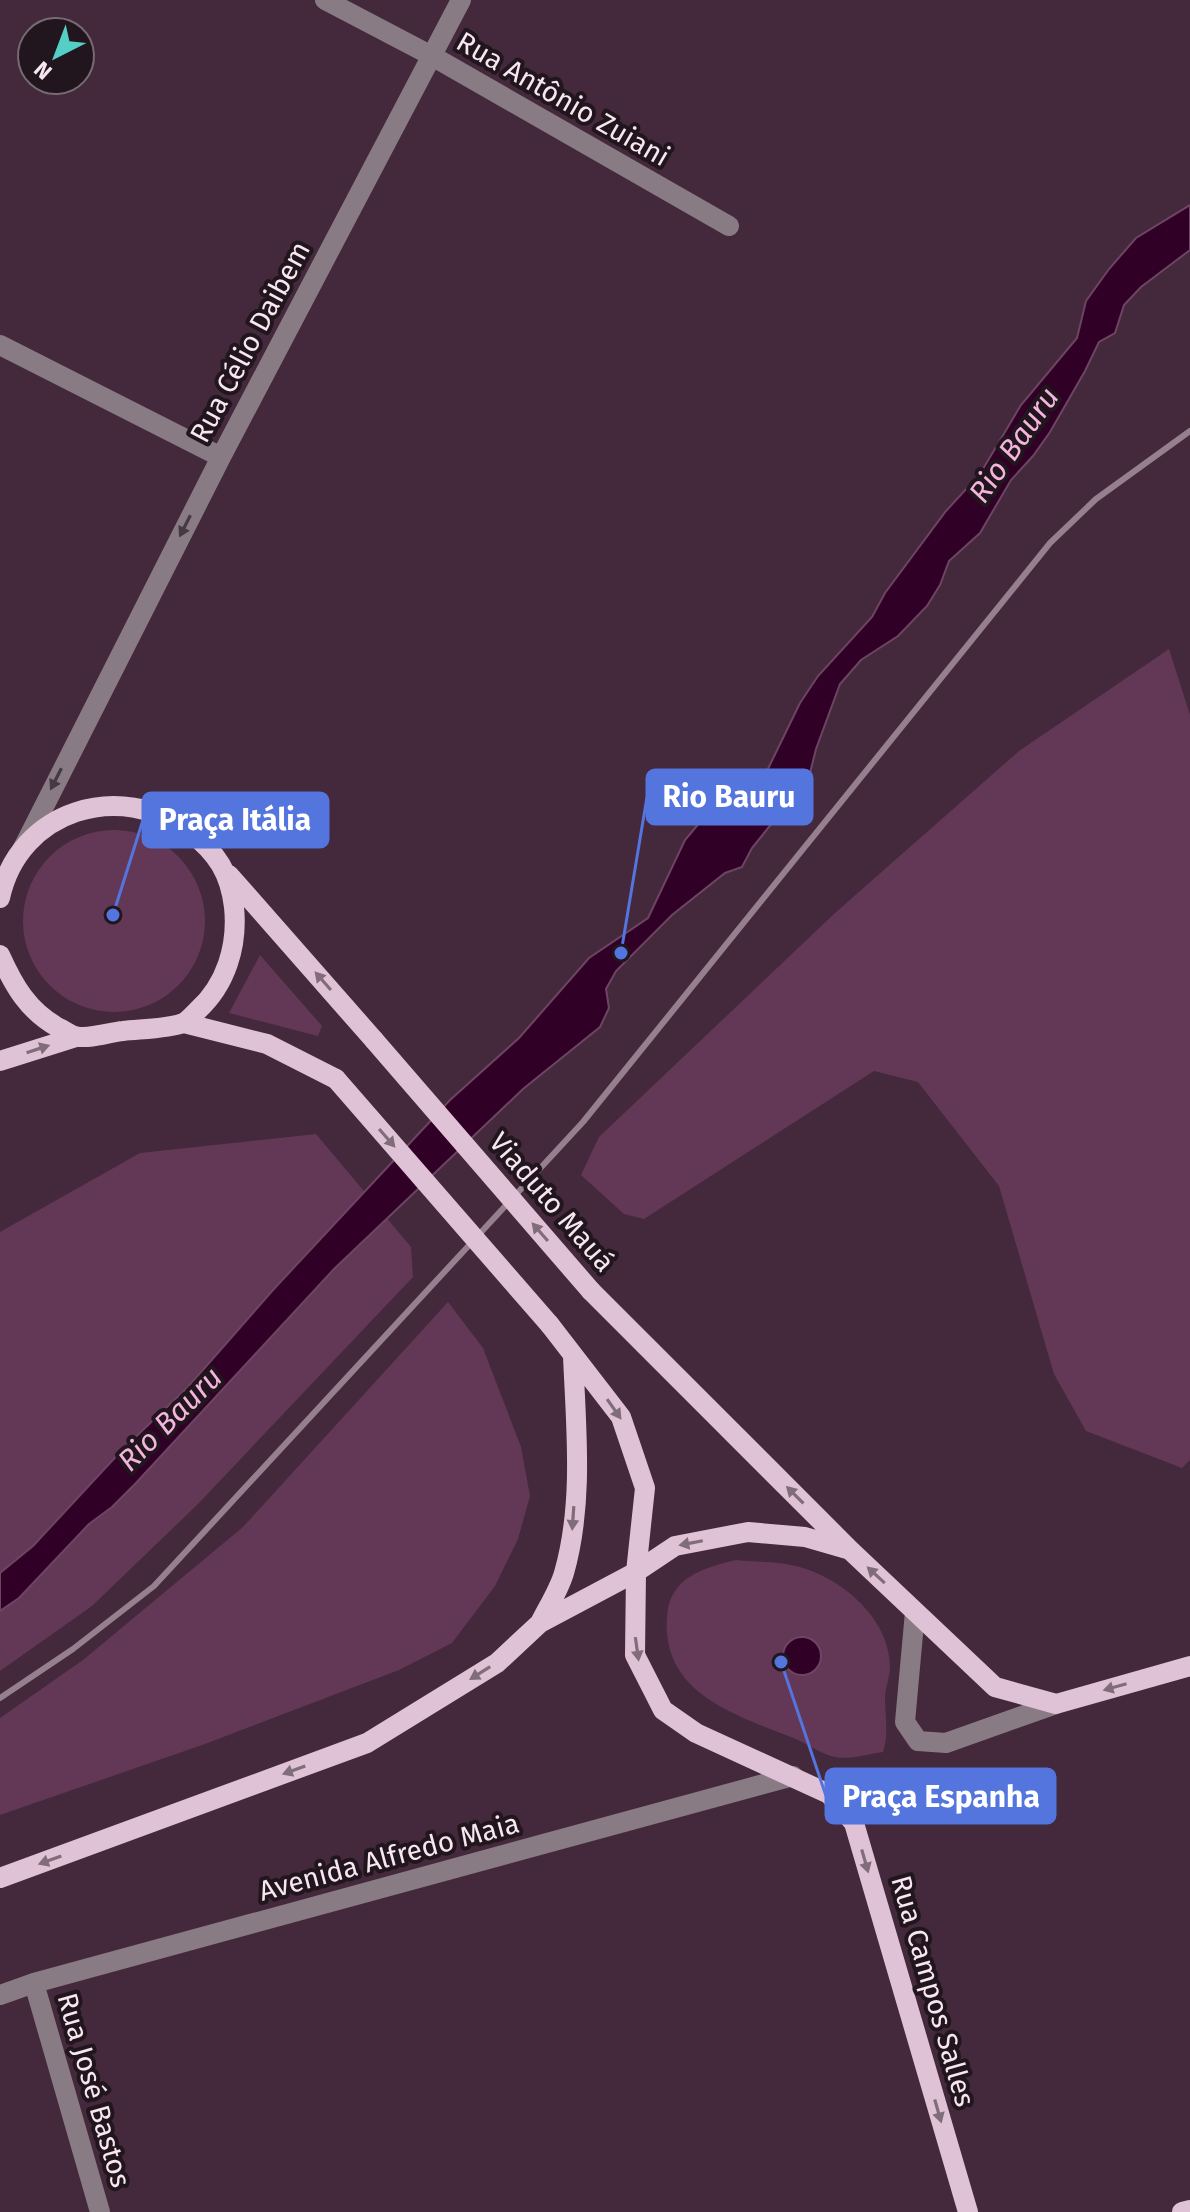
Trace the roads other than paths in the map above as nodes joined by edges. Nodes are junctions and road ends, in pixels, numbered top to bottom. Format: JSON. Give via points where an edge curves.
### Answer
{"nodes":[{"id":1,"x":325,"y":0,"type":"edge"},
{"id":2,"x":461,"y":0,"type":"edge"},
{"id":3,"x":432,"y":56,"type":"junction"},
{"id":4,"x":729,"y":226,"type":"dead end"},
{"id":5,"x":0,"y":345,"type":"edge"},
{"id":6,"x":221,"y":457,"type":"junction"},
{"id":7,"x":23,"y":848,"type":"junction"},
{"id":8,"x":228,"y":874,"type":"junction"},
{"id":9,"x":0,"y":898,"type":"edge"},
{"id":10,"x":0,"y":955,"type":"edge"},
{"id":11,"x":184,"y":1023,"type":"junction"},
{"id":12,"x":76,"y":1037,"type":"junction"},
{"id":13,"x":0,"y":1061,"type":"edge"},
{"id":14,"x":573,"y":1356,"type":"junction"},
{"id":15,"x":850,"y":1550,"type":"junction"},
{"id":16,"x":636,"y":1572,"type":"junction"},
{"id":17,"x":915,"y":1612,"type":"junction"},
{"id":18,"x":540,"y":1623,"type":"junction"},
{"id":19,"x":1190,"y":1666,"type":"edge"},
{"id":20,"x":1056,"y":1704,"type":"junction"},
{"id":21,"x":793,"y":1776,"type":"junction"},
{"id":22,"x":0,"y":1878,"type":"edge"},
{"id":23,"x":34,"y":1983,"type":"junction"},
{"id":24,"x":0,"y":1995,"type":"edge"},
{"id":25,"x":1190,"y":2210,"type":"edge"},
{"id":26,"x":100,"y":2212,"type":"edge"},
{"id":27,"x":968,"y":2212,"type":"edge"},
{"id":28,"x":1182,"y":2212,"type":"edge"}],
"edges":[{"from":1,"to":3,"type":"street","name":"Rua Antônio Zuiani"},
{"from":2,"to":3,"type":"street","name":"Rua Célio Daibem"},
{"from":3,"to":4,"type":"street","name":"Rua Antônio Zuiani"},
{"from":3,"to":6,"type":"street","name":"Rua Célio Daibem"},
{"from":5,"to":6,"type":"street"},
{"from":6,"to":7,"type":"street","name":"Rua Célio Daibem","one_way":true},
{"from":7,"to":8,"type":"main road","name":"Viaduto Mauá","via":[[66,816],[92,807],[132,806],[171,818],[203,843]]},
{"from":7,"to":9,"type":"main road","name":"Viaduto Mauá"},
{"from":8,"to":11,"type":"main road","via":[[234,941],[226,973],[208,1001]]},
{"from":15,"to":8,"type":"main road","name":"Viaduto Mauá","one_way":true,"bridge":true,"via":[[591,1291]]},
{"from":10,"to":12,"type":"main road","via":[[16,989],[42,1018]]},
{"from":11,"to":12,"type":"main road"},
{"from":11,"to":14,"type":"main road","one_way":true,"bridge":true,"via":[[267,1044],[336,1079]]},
{"from":13,"to":12,"type":"main road","one_way":true},
{"from":14,"to":16,"type":"main road","one_way":true,"via":[[621,1417],[645,1488]]},
{"from":14,"to":18,"type":"main road","one_way":true,"via":[[573,1531],[563,1576]]},
{"from":15,"to":16,"type":"main road","one_way":true,"via":[[805,1537],[748,1532],[675,1546]]},
{"from":17,"to":15,"type":"main road","one_way":true},
{"from":16,"to":18,"type":"main road"},
{"from":16,"to":21,"type":"main road","one_way":true,"via":[[635,1655],[663,1710],[696,1733]]},
{"from":17,"to":20,"type":"main road","via":[[995,1687]]},
{"from":17,"to":20,"type":"street","via":[[905,1722],[918,1741],[946,1743]]},
{"from":18,"to":22,"type":"main road","one_way":true,"via":[[497,1663],[367,1743]]},
{"from":19,"to":20,"type":"main road","one_way":true},
{"from":21,"to":23,"type":"street","name":"Avenida Alfredo Maia"},
{"from":21,"to":27,"type":"main road","name":"Rua Campos Salles","one_way":true,"via":[[829,1794],[854,1823]]},
{"from":23,"to":24,"type":"street","name":"Avenida Alfredo Maia"},
{"from":23,"to":26,"type":"street","name":"Rua José Bastos"},
{"from":25,"to":28,"type":"main road"}]}
